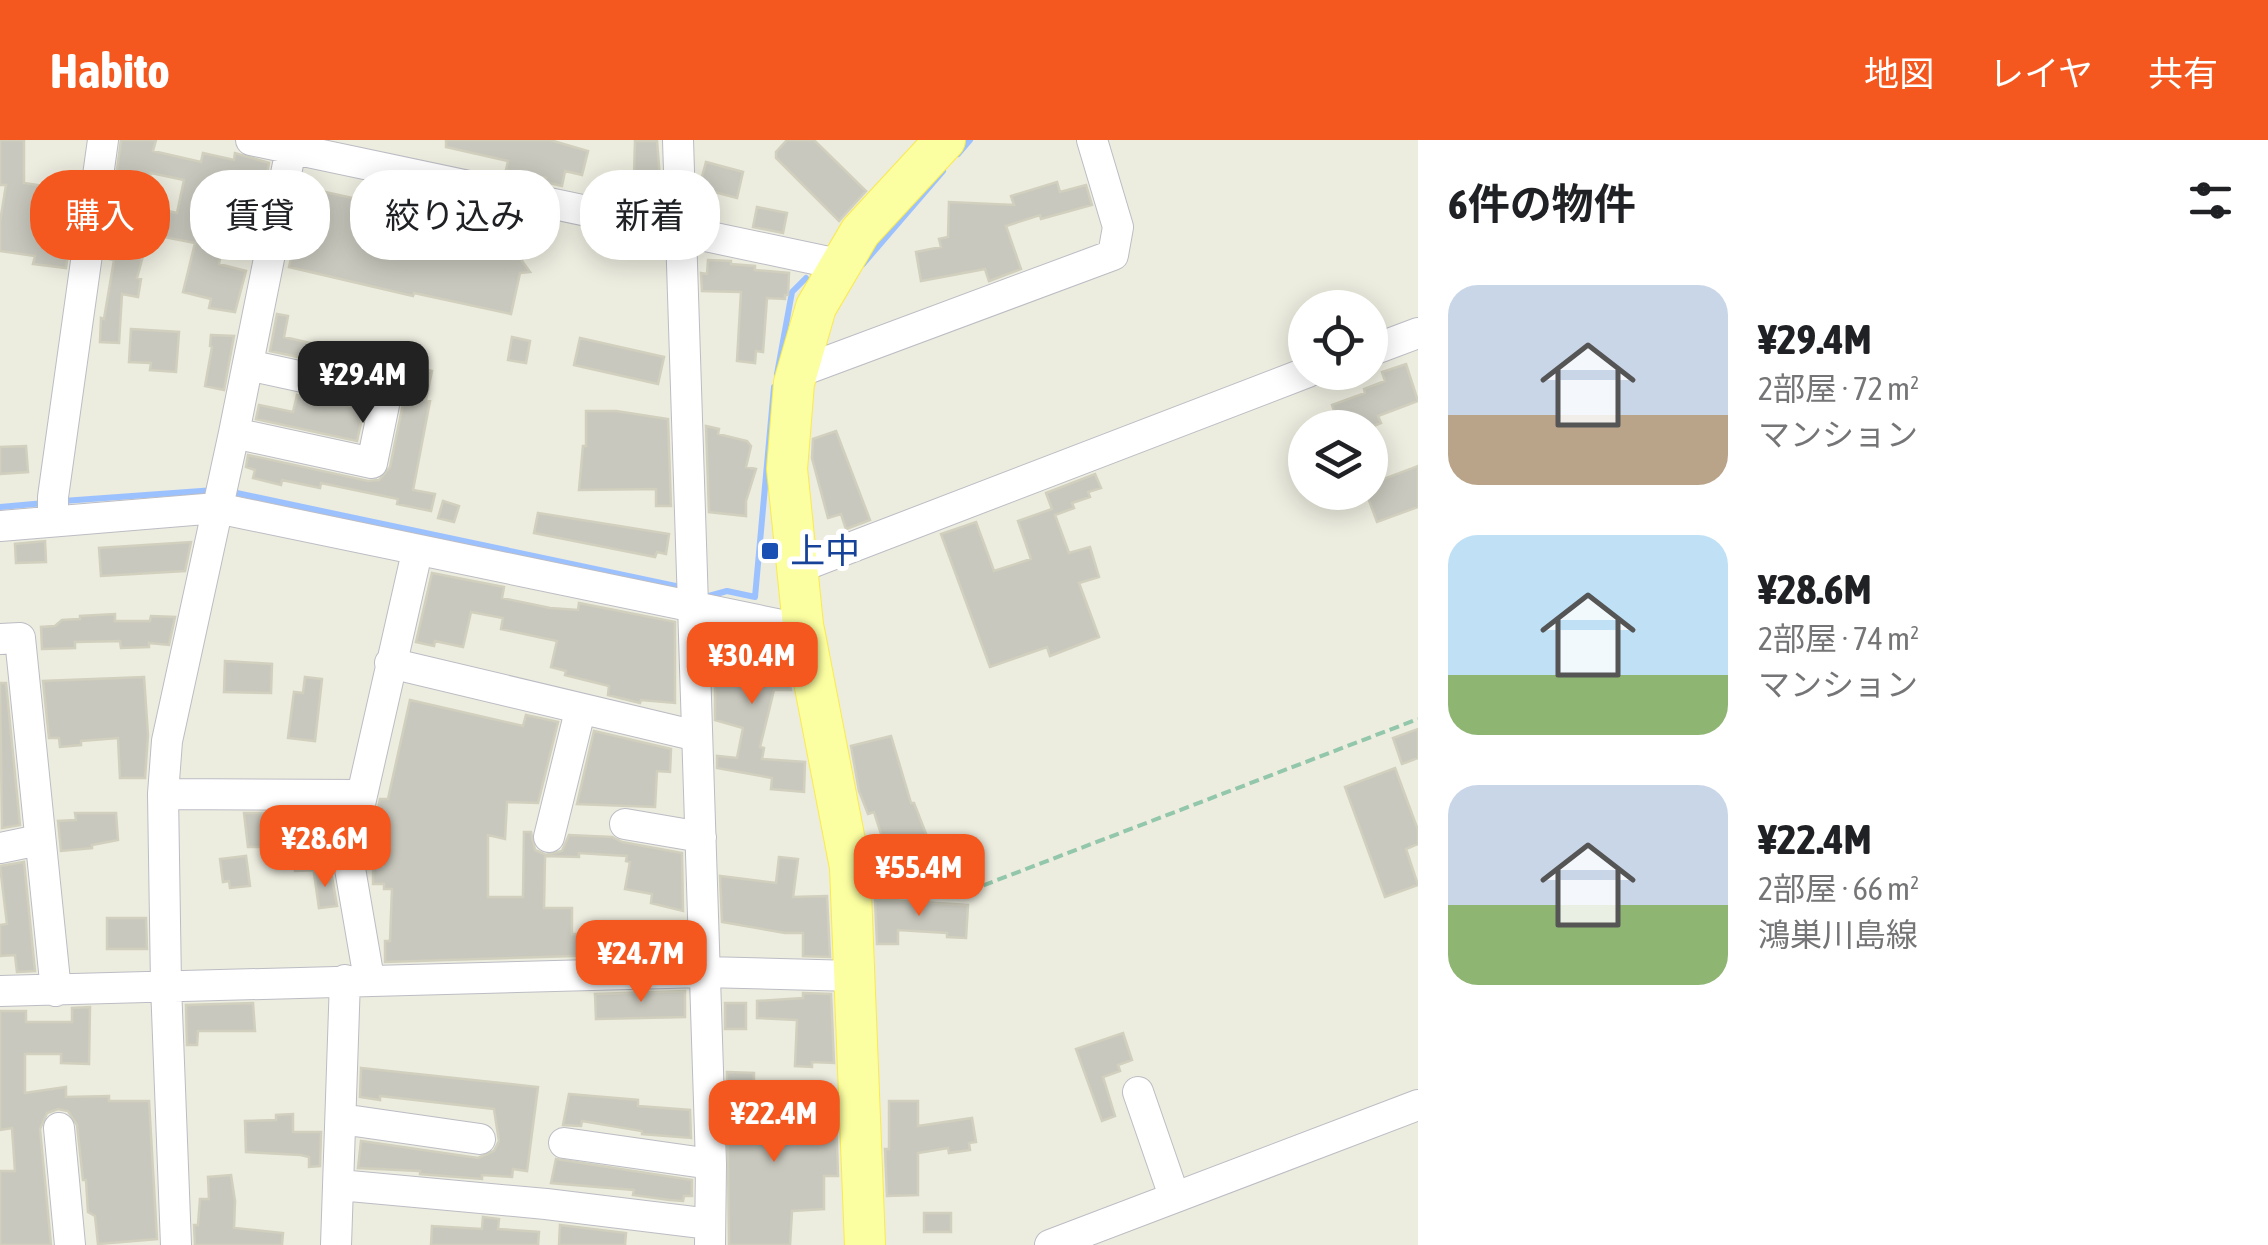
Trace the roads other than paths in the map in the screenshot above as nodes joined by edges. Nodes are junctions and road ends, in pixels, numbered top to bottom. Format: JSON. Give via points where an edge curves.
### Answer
{"nodes":[{"id":1,"x":104,"y":140,"type":"edge"},
{"id":2,"x":251,"y":140,"type":"edge"},
{"id":3,"x":678,"y":140,"type":"edge"},
{"id":4,"x":944,"y":140,"type":"edge"},
{"id":5,"x":1092,"y":140,"type":"edge"},
{"id":6,"x":291,"y":148,"type":"junction"},
{"id":7,"x":679,"y":170,"type":"edge"},
{"id":8,"x":580,"y":211,"type":"edge"},
{"id":9,"x":720,"y":241,"type":"edge"},
{"id":10,"x":683,"y":260,"type":"edge"},
{"id":11,"x":838,"y":264,"type":"junction"},
{"id":12,"x":1418,"y":333,"type":"edge"},
{"id":13,"x":1388,"y":344,"type":"edge"},
{"id":14,"x":248,"y":365,"type":"junction"},
{"id":15,"x":796,"y":374,"type":"junction"},
{"id":16,"x":1288,"y":380,"type":"edge"},
{"id":17,"x":234,"y":433,"type":"junction"},
{"id":18,"x":219,"y":498,"type":"junction"},
{"id":19,"x":53,"y":509,"type":"junction"},
{"id":20,"x":0,"y":526,"type":"edge"},
{"id":21,"x":417,"y":552,"type":"junction"},
{"id":22,"x":795,"y":569,"type":"junction"},
{"id":23,"x":694,"y":607,"type":"junction"},
{"id":24,"x":803,"y":625,"type":"junction"},
{"id":25,"x":0,"y":639,"type":"edge"},
{"id":26,"x":390,"y":664,"type":"junction"},
{"id":27,"x":580,"y":711,"type":"junction"},
{"id":28,"x":697,"y":736,"type":"junction"},
{"id":29,"x":163,"y":794,"type":"junction"},
{"id":30,"x":362,"y":794,"type":"junction"},
{"id":31,"x":625,"y":824,"type":"dead end"},
{"id":32,"x":549,"y":837,"type":"dead end"},
{"id":33,"x":701,"y":837,"type":"junction"},
{"id":34,"x":39,"y":840,"type":"junction"},
{"id":35,"x":0,"y":848,"type":"edge"},
{"id":36,"x":704,"y":972,"type":"junction"},
{"id":37,"x":854,"y":976,"type":"junction"},
{"id":38,"x":357,"y":979,"type":"junction"},
{"id":39,"x":166,"y":985,"type":"junction"},
{"id":40,"x":56,"y":991,"type":"junction"},
{"id":41,"x":0,"y":992,"type":"edge"},
{"id":42,"x":1138,"y":1092,"type":"dead end"},
{"id":43,"x":1418,"y":1105,"type":"edge"},
{"id":44,"x":341,"y":1119,"type":"junction"},
{"id":45,"x":58,"y":1128,"type":"dead end"},
{"id":46,"x":480,"y":1138,"type":"dead end"},
{"id":47,"x":564,"y":1143,"type":"dead end"},
{"id":48,"x":711,"y":1164,"type":"junction"},
{"id":49,"x":338,"y":1185,"type":"junction"},
{"id":50,"x":1174,"y":1196,"type":"junction"},
{"id":51,"x":710,"y":1234,"type":"edge"},
{"id":52,"x":70,"y":1245,"type":"edge"},
{"id":53,"x":176,"y":1245,"type":"edge"},
{"id":54,"x":336,"y":1245,"type":"edge"},
{"id":55,"x":865,"y":1245,"type":"edge"},
{"id":56,"x":1050,"y":1245,"type":"edge"}],
"edges":[{"from":1,"to":19,"type":"street"},
{"from":2,"to":6,"type":"street"},
{"from":3,"to":7,"type":"street"},
{"from":4,"to":11,"type":"main road"},
{"from":5,"to":15,"type":"street","via":[[1118,227],[1112,255]]},
{"from":6,"to":8,"type":"street"},
{"from":6,"to":14,"type":"street"},
{"from":9,"to":11,"type":"street"},
{"from":10,"to":23,"type":"street"},
{"from":11,"to":15,"type":"main road","via":[[816,307]]},
{"from":12,"to":13,"type":"street"},
{"from":14,"to":17,"type":"street"},
{"from":14,"to":17,"type":"street","via":[[386,396],[372,463]]},
{"from":15,"to":22,"type":"main road","via":[[787,470]]},
{"from":16,"to":22,"type":"street"},
{"from":17,"to":18,"type":"street"},
{"from":18,"to":19,"type":"street"},
{"from":18,"to":21,"type":"street"},
{"from":18,"to":29,"type":"street","via":[[166,740]]},
{"from":19,"to":20,"type":"street"},
{"from":21,"to":23,"type":"street"},
{"from":21,"to":26,"type":"street"},
{"from":22,"to":24,"type":"main road"},
{"from":23,"to":24,"type":"street"},
{"from":23,"to":28,"type":"street"},
{"from":24,"to":37,"type":"main road","via":[[850,867]]},
{"from":25,"to":34,"type":"street","via":[[20,638]]},
{"from":26,"to":27,"type":"street"},
{"from":26,"to":30,"type":"street"},
{"from":27,"to":28,"type":"street"},
{"from":27,"to":32,"type":"street"},
{"from":28,"to":33,"type":"street"},
{"from":29,"to":30,"type":"street"},
{"from":29,"to":39,"type":"street"},
{"from":30,"to":38,"type":"street","via":[[348,856]]},
{"from":31,"to":33,"type":"street"},
{"from":33,"to":36,"type":"street"},
{"from":34,"to":35,"type":"street"},
{"from":34,"to":40,"type":"street"},
{"from":36,"to":37,"type":"street"},
{"from":36,"to":38,"type":"street"},
{"from":36,"to":48,"type":"street"},
{"from":37,"to":55,"type":"main road"},
{"from":38,"to":39,"type":"street"},
{"from":38,"to":44,"type":"street"},
{"from":39,"to":40,"type":"street"},
{"from":39,"to":53,"type":"street"},
{"from":40,"to":41,"type":"street"},
{"from":42,"to":50,"type":"street"},
{"from":43,"to":50,"type":"street"},
{"from":44,"to":46,"type":"street"},
{"from":44,"to":49,"type":"street"},
{"from":45,"to":52,"type":"street"},
{"from":47,"to":48,"type":"street"},
{"from":48,"to":51,"type":"street"},
{"from":49,"to":51,"type":"street","via":[[546,1204]]},
{"from":49,"to":54,"type":"street"},
{"from":50,"to":56,"type":"street"}]}
